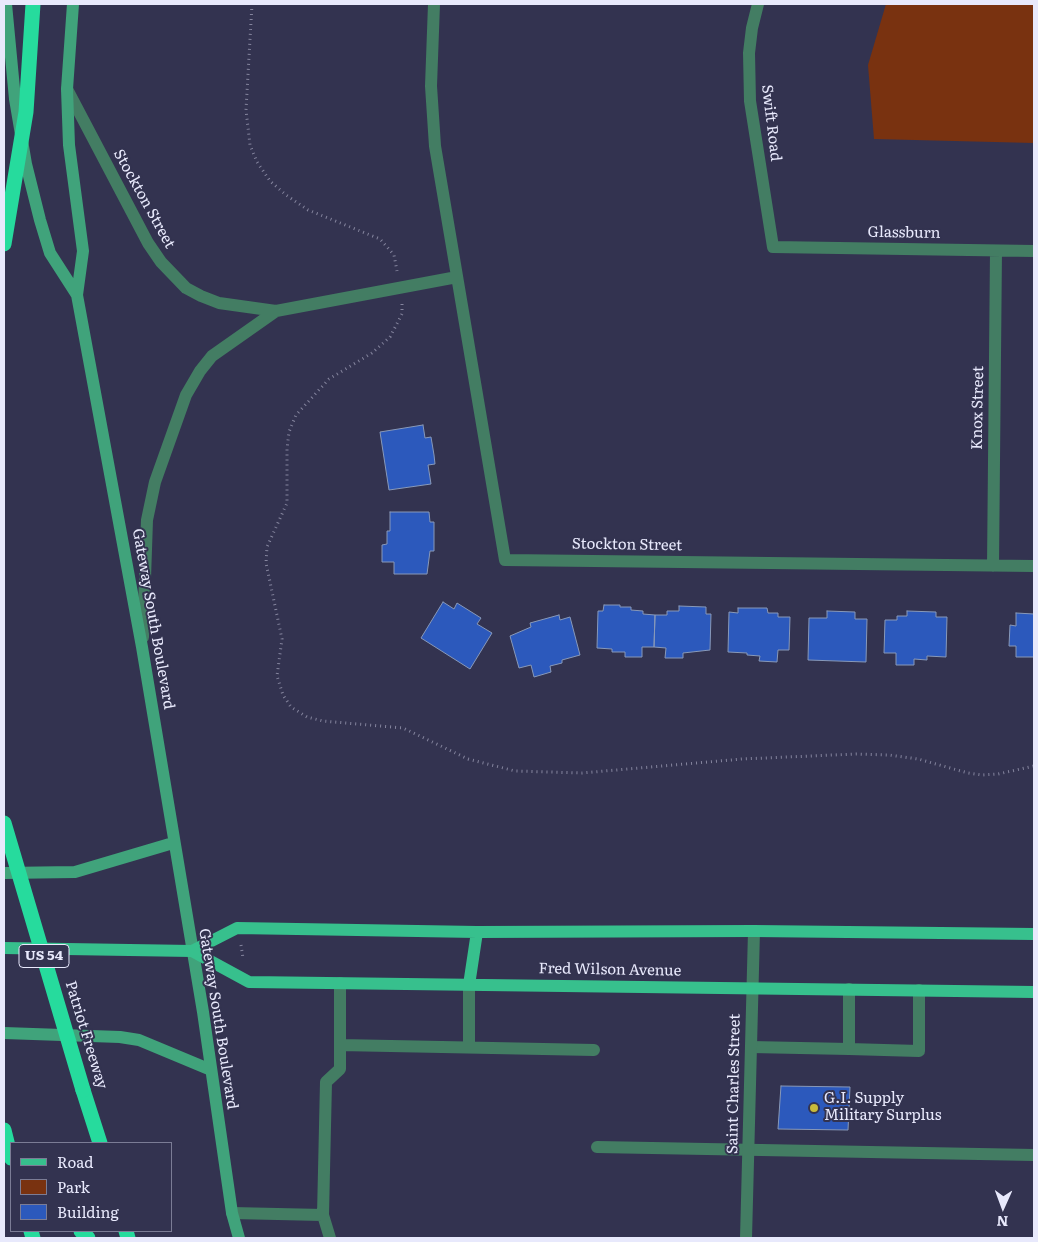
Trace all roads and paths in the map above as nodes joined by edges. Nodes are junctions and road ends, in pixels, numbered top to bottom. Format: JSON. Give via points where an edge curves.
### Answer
{"nodes":[{"id":1,"x":6,"y":4,"type":"edge"},
{"id":2,"x":33,"y":4,"type":"edge"},
{"id":3,"x":73,"y":4,"type":"edge"},
{"id":4,"x":252,"y":4,"type":"edge"},
{"id":5,"x":434,"y":4,"type":"edge"},
{"id":6,"x":758,"y":4,"type":"edge"},
{"id":7,"x":67,"y":89,"type":"junction"},
{"id":8,"x":4,"y":244,"type":"edge"},
{"id":9,"x":773,"y":247,"type":"joint"},
{"id":10,"x":996,"y":251,"type":"junction"},
{"id":11,"x":1034,"y":251,"type":"edge"},
{"id":12,"x":457,"y":277,"type":"junction"},
{"id":13,"x":400,"y":288,"type":"junction"},
{"id":14,"x":77,"y":294,"type":"junction"},
{"id":15,"x":276,"y":311,"type":"junction"},
{"id":16,"x":993,"y":566,"type":"junction"},
{"id":17,"x":1034,"y":566,"type":"edge"},
{"id":18,"x":142,"y":647,"type":"junction"},
{"id":19,"x":1034,"y":766,"type":"edge"},
{"id":20,"x":4,"y":823,"type":"edge"},
{"id":21,"x":173,"y":843,"type":"junction"},
{"id":22,"x":4,"y":873,"type":"edge"},
{"id":23,"x":754,"y":931,"type":"junction"},
{"id":24,"x":477,"y":932,"type":"junction"},
{"id":25,"x":1034,"y":934,"type":"edge"},
{"id":26,"x":240,"y":945,"type":"dead end"},
{"id":27,"x":4,"y":948,"type":"edge"},
{"id":28,"x":192,"y":951,"type":"junction"},
{"id":29,"x":244,"y":961,"type":"dead end"},
{"id":30,"x":340,"y":983,"type":"junction"},
{"id":31,"x":469,"y":985,"type":"junction"},
{"id":32,"x":752,"y":988,"type":"junction"},
{"id":33,"x":849,"y":989,"type":"junction"},
{"id":34,"x":919,"y":990,"type":"junction"},
{"id":35,"x":1034,"y":992,"type":"edge"},
{"id":36,"x":4,"y":1033,"type":"edge"},
{"id":37,"x":340,"y":1045,"type":"junction"},
{"id":38,"x":469,"y":1047,"type":"junction"},
{"id":39,"x":751,"y":1047,"type":"junction"},
{"id":40,"x":594,"y":1050,"type":"dead end"},
{"id":41,"x":849,"y":1050,"type":"junction"},
{"id":42,"x":211,"y":1070,"type":"junction"},
{"id":43,"x":4,"y":1130,"type":"edge"},
{"id":44,"x":100,"y":1142,"type":"edge"},
{"id":45,"x":597,"y":1147,"type":"dead end"},
{"id":46,"x":748,"y":1149,"type":"junction"},
{"id":47,"x":10,"y":1154,"type":"edge"},
{"id":48,"x":1034,"y":1155,"type":"edge"},
{"id":49,"x":232,"y":1213,"type":"junction"},
{"id":50,"x":323,"y":1215,"type":"junction"},
{"id":51,"x":239,"y":1238,"type":"edge"},
{"id":52,"x":330,"y":1238,"type":"edge"},
{"id":53,"x":746,"y":1238,"type":"edge"}],
"edges":[{"from":1,"to":14,"type":"main road","via":[[14,99],[35,201],[50,254]]},
{"from":2,"to":8,"type":"highway","bridge":true,"via":[[26,112]]},
{"from":3,"to":7,"type":"main road","name":"Gateway South Boulevard"},
{"from":4,"to":13,"type":"path","via":[[246,110],[250,145],[257,162],[270,181],[308,210],[380,239],[394,255]]},
{"from":5,"to":12,"type":"street","name":"Stockton Street","via":[[431,52],[433,119]]},
{"from":6,"to":9,"type":"street","name":"Swift Road","via":[[749,53],[750,101]]},
{"from":7,"to":14,"type":"main road","name":"Gateway South Boulevard","via":[[69,145],[83,251]]},
{"from":7,"to":15,"type":"street","name":"Stockton Street","via":[[134,218],[161,262],[186,288],[200,296],[219,303]]},
{"from":9,"to":10,"type":"street","name":"Glassburn"},
{"from":10,"to":11,"type":"street","name":"Glassburn"},
{"from":10,"to":16,"type":"street","name":"Knox Street"},
{"from":12,"to":13,"type":"street","name":"Stockton Street"},
{"from":12,"to":16,"type":"street","name":"Stockton Street","via":[[505,560]]},
{"from":13,"to":15,"type":"street","name":"Stockton Street"},
{"from":13,"to":19,"type":"path","via":[[402,314],[390,337],[372,353],[329,379],[296,415],[290,432],[287,503],[268,547],[266,563],[282,638],[277,676],[291,707],[307,717],[323,721],[403,728],[488,765],[550,774],[856,754],[918,759],[982,775]]},
{"from":14,"to":18,"type":"main road","name":"Gateway South Boulevard"},
{"from":15,"to":18,"type":"street","name":"Stockton Street","via":[[212,356],[186,396],[155,482],[147,520]]},
{"from":16,"to":17,"type":"street","name":"Stockton Street"},
{"from":18,"to":21,"type":"main road","name":"Gateway South Boulevard"},
{"from":20,"to":44,"type":"highway","name":"Patriot Freeway","number":"US 54","bridge":true},
{"from":21,"to":22,"type":"main road","via":[[75,872]]},
{"from":21,"to":28,"type":"main road","name":"Gateway South Boulevard"},
{"from":23,"to":24,"type":"main road","name":"Fred Wilson Avenue"},
{"from":23,"to":25,"type":"main road","name":"Fred Wilson Avenue"},
{"from":23,"to":32,"type":"street","name":"Saint Charles Street"},
{"from":24,"to":28,"type":"main road","name":"Fred Wilson Avenue","via":[[237,928]]},
{"from":24,"to":31,"type":"main road"},
{"from":26,"to":29,"type":"path"},
{"from":27,"to":28,"type":"main road","name":"Fred Wilson Avenue"},
{"from":28,"to":30,"type":"main road","name":"Fred Wilson Avenue","via":[[249,982]]},
{"from":28,"to":42,"type":"main road","name":"Gateway South Boulevard"},
{"from":30,"to":31,"type":"main road","name":"Fred Wilson Avenue"},
{"from":30,"to":37,"type":"street"},
{"from":31,"to":32,"type":"main road","name":"Fred Wilson Avenue"},
{"from":31,"to":38,"type":"street"},
{"from":32,"to":33,"type":"main road","name":"Fred Wilson Avenue"},
{"from":32,"to":39,"type":"street","name":"Saint Charles Street"},
{"from":33,"to":34,"type":"main road","name":"Fred Wilson Avenue"},
{"from":33,"to":41,"type":"street"},
{"from":34,"to":35,"type":"main road","name":"Fred Wilson Avenue"},
{"from":34,"to":41,"type":"street","via":[[919,1051]]},
{"from":36,"to":42,"type":"main road","via":[[139,1040]]},
{"from":37,"to":38,"type":"street"},
{"from":37,"to":50,"type":"street","via":[[340,1069],[326,1082]]},
{"from":38,"to":40,"type":"street"},
{"from":39,"to":41,"type":"street"},
{"from":39,"to":46,"type":"street","name":"Saint Charles Street"},
{"from":42,"to":49,"type":"main road","name":"Gateway South Boulevard"},
{"from":43,"to":47,"type":"highway"},
{"from":45,"to":46,"type":"street"},
{"from":46,"to":48,"type":"street"},
{"from":46,"to":53,"type":"street","name":"Saint Charles Street"},
{"from":49,"to":50,"type":"street"},
{"from":49,"to":51,"type":"main road","name":"Gateway South Boulevard"},
{"from":50,"to":52,"type":"street"}]}
